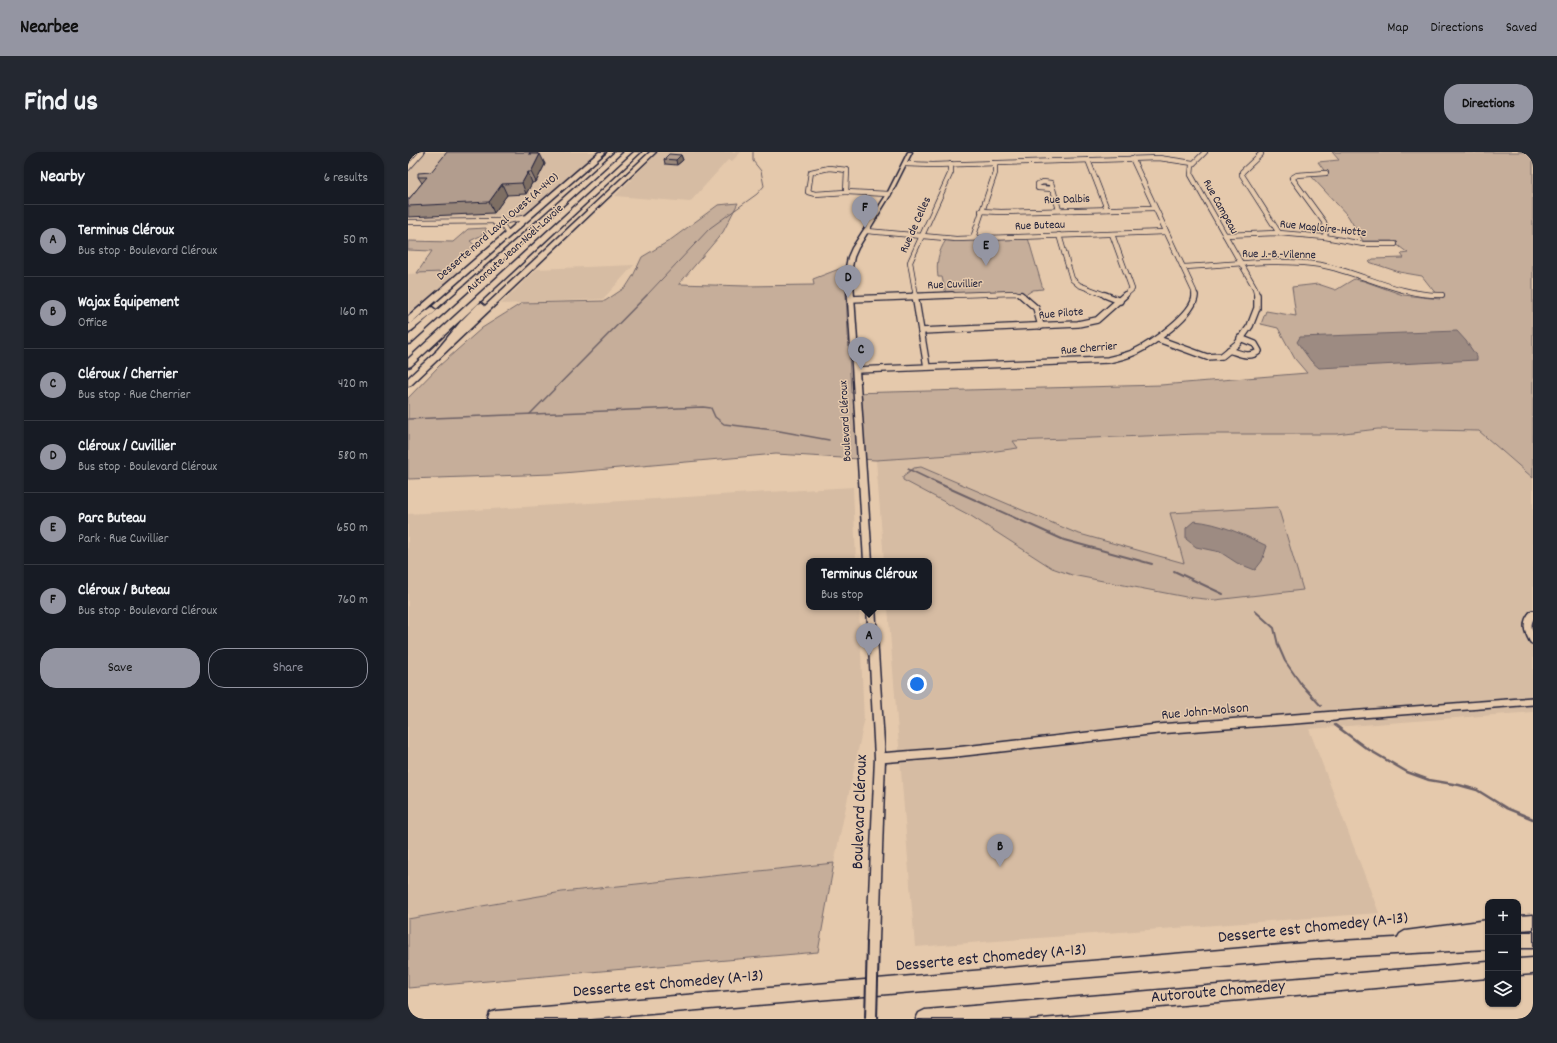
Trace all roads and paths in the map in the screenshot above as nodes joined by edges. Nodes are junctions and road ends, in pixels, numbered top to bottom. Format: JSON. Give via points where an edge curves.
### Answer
{"nodes":[{"id":1,"x":422,"y":152,"type":"edge"},
{"id":2,"x":603,"y":152,"type":"edge"},
{"id":3,"x":619,"y":152,"type":"edge"},
{"id":4,"x":638,"y":152,"type":"edge"},
{"id":5,"x":653,"y":152,"type":"edge"},
{"id":6,"x":910,"y":152,"type":"edge"},
{"id":7,"x":1205,"y":152,"type":"edge"},
{"id":8,"x":1261,"y":154,"type":"dead end"},
{"id":9,"x":1132,"y":158,"type":"junction"},
{"id":10,"x":1088,"y":160,"type":"junction"},
{"id":11,"x":995,"y":163,"type":"junction"},
{"id":12,"x":1193,"y":163,"type":"junction"},
{"id":13,"x":905,"y":164,"type":"junction"},
{"id":14,"x":951,"y":164,"type":"junction"},
{"id":15,"x":408,"y":168,"type":"edge"},
{"id":16,"x":1326,"y":173,"type":"dead end"},
{"id":17,"x":1053,"y":189,"type":"dead end"},
{"id":18,"x":846,"y":193,"type":"junction"},
{"id":19,"x":889,"y":194,"type":"junction"},
{"id":20,"x":1154,"y":208,"type":"junction"},
{"id":21,"x":1107,"y":209,"type":"junction"},
{"id":22,"x":1059,"y":210,"type":"junction"},
{"id":23,"x":981,"y":211,"type":"junction"},
{"id":24,"x":528,"y":217,"type":"junction"},
{"id":25,"x":408,"y":222,"type":"edge"},
{"id":26,"x":493,"y":222,"type":"junction"},
{"id":27,"x":867,"y":231,"type":"junction"},
{"id":28,"x":1166,"y":232,"type":"junction"},
{"id":29,"x":551,"y":233,"type":"junction"},
{"id":30,"x":1279,"y":233,"type":"junction"},
{"id":31,"x":508,"y":234,"type":"junction"},
{"id":32,"x":1112,"y":234,"type":"junction"},
{"id":33,"x":1059,"y":235,"type":"junction"},
{"id":34,"x":1225,"y":235,"type":"junction"},
{"id":35,"x":921,"y":236,"type":"junction"},
{"id":36,"x":1325,"y":237,"type":"junction"},
{"id":37,"x":973,"y":238,"type":"junction"},
{"id":38,"x":1395,"y":244,"type":"dead end"},
{"id":39,"x":503,"y":256,"type":"junction"},
{"id":40,"x":1241,"y":264,"type":"junction"},
{"id":41,"x":1183,"y":267,"type":"junction"},
{"id":42,"x":1442,"y":296,"type":"dead end"},
{"id":43,"x":915,"y":297,"type":"junction"},
{"id":44,"x":851,"y":299,"type":"junction"},
{"id":45,"x":1120,"y":300,"type":"junction"},
{"id":46,"x":408,"y":321,"type":"edge"},
{"id":47,"x":1041,"y":326,"type":"junction"},
{"id":48,"x":408,"y":329,"type":"edge"},
{"id":49,"x":921,"y":331,"type":"junction"},
{"id":50,"x":1240,"y":338,"type":"junction"},
{"id":51,"x":1158,"y":339,"type":"junction"},
{"id":52,"x":408,"y":342,"type":"edge"},
{"id":53,"x":1229,"y":350,"type":"junction"},
{"id":54,"x":441,"y":351,"type":"junction"},
{"id":55,"x":408,"y":364,"type":"edge"},
{"id":56,"x":927,"y":367,"type":"junction"},
{"id":57,"x":856,"y":370,"type":"junction"},
{"id":58,"x":408,"y":383,"type":"edge"},
{"id":59,"x":868,"y":558,"type":"edge"},
{"id":60,"x":871,"y":610,"type":"edge"},
{"id":61,"x":1533,"y":614,"type":"edge"},
{"id":62,"x":1533,"y":640,"type":"edge"},
{"id":63,"x":1533,"y":701,"type":"edge"},
{"id":64,"x":880,"y":758,"type":"junction"},
{"id":65,"x":1533,"y":922,"type":"edge"},
{"id":66,"x":1521,"y":923,"type":"edge"},
{"id":67,"x":1485,"y":927,"type":"edge"},
{"id":68,"x":1521,"y":940,"type":"edge"},
{"id":69,"x":1533,"y":940,"type":"edge"},
{"id":70,"x":1485,"y":941,"type":"edge"},
{"id":71,"x":1321,"y":950,"type":"junction"},
{"id":72,"x":1533,"y":966,"type":"edge"},
{"id":73,"x":1521,"y":967,"type":"edge"},
{"id":74,"x":1485,"y":970,"type":"edge"},
{"id":75,"x":496,"y":1019,"type":"edge"},
{"id":76,"x":871,"y":1019,"type":"edge"},
{"id":77,"x":925,"y":1019,"type":"edge"}],
"edges":[{"from":1,"to":15,"type":"street"},
{"from":2,"to":24,"type":"main road","name":"Desserte nord Laval Ouest (A-440)"},
{"from":3,"to":39,"type":"highway","name":"Autoroute Jean-Noël-Lavoie"},
{"from":4,"to":29,"type":"highway","name":"Autoroute Jean-Noël-Lavoie"},
{"from":5,"to":54,"type":"main road"},
{"from":6,"to":13,"type":"street","name":"Boulevard Cléroux"},
{"from":7,"to":12,"type":"street"},
{"from":8,"to":30,"type":"street","via":[[1242,174]]},
{"from":9,"to":10,"type":"street"},
{"from":9,"to":12,"type":"street","via":[[1159,158]]},
{"from":9,"to":20,"type":"street","name":"Rue Cherrier"},
{"from":10,"to":11,"type":"street"},
{"from":10,"to":21,"type":"street"},
{"from":11,"to":14,"type":"street"},
{"from":11,"to":23,"type":"street","via":[[995,173]]},
{"from":12,"to":34,"type":"street","name":"Rue Campeau","via":[[1191,175]]},
{"from":13,"to":14,"type":"street"},
{"from":13,"to":19,"type":"street","name":"Boulevard Cléroux"},
{"from":14,"to":35,"type":"street","name":"Rue de Celles","via":[[951,172]]},
{"from":16,"to":36,"type":"street","via":[[1301,174],[1292,178],[1324,222]]},
{"from":17,"to":22,"type":"street"},
{"from":18,"to":18,"type":"street","via":[[808,192],[811,172],[818,169],[847,170]]},
{"from":18,"to":19,"type":"street"},
{"from":19,"to":27,"type":"street","name":"Boulevard Cléroux"},
{"from":20,"to":21,"type":"street","name":"Rue Dalbis"},
{"from":20,"to":28,"type":"street","name":"Rue Cherrier"},
{"from":21,"to":22,"type":"street","name":"Rue Dalbis"},
{"from":22,"to":23,"type":"street","name":"Rue Dalbis"},
{"from":23,"to":37,"type":"street"},
{"from":24,"to":26,"type":"street"},
{"from":24,"to":31,"type":"main road","name":"Desserte nord Laval Ouest (A-440)"},
{"from":25,"to":26,"type":"street"},
{"from":26,"to":31,"type":"street","via":[[503,226]]},
{"from":27,"to":35,"type":"street","name":"Rue Buteau"},
{"from":27,"to":44,"type":"street","name":"Boulevard Cléroux","via":[[854,248],[851,257]]},
{"from":28,"to":32,"type":"street","name":"Rue Buteau"},
{"from":28,"to":41,"type":"street","name":"Rue Cherrier"},
{"from":29,"to":54,"type":"highway","via":[[465,322]]},
{"from":29,"to":55,"type":"highway","name":"Autoroute Jean-Noël-Lavoie"},
{"from":30,"to":34,"type":"street","name":"Rue Magloire-Hotte"},
{"from":30,"to":36,"type":"street","name":"Rue Magloire-Hotte"},
{"from":31,"to":46,"type":"main road","name":"Desserte nord Laval Ouest (A-440)"},
{"from":32,"to":33,"type":"street","name":"Rue Buteau"},
{"from":32,"to":45,"type":"street","name":"Rue Pilote","via":[[1132,289]]},
{"from":33,"to":37,"type":"street","name":"Rue Buteau"},
{"from":33,"to":45,"type":"street","via":[[1072,279],[1079,285]]},
{"from":34,"to":40,"type":"street","name":"Rue Campeau"},
{"from":35,"to":37,"type":"street","name":"Rue Buteau"},
{"from":35,"to":43,"type":"street","name":"Rue de Celles","via":[[910,262]]},
{"from":36,"to":38,"type":"street","name":"Rue Magloire-Hotte","via":[[1363,244]]},
{"from":39,"to":48,"type":"highway"},
{"from":39,"to":52,"type":"highway","name":"Autoroute Jean-Noël-Lavoie"},
{"from":40,"to":41,"type":"street","name":"Rue J.-B.-Vilenne"},
{"from":40,"to":42,"type":"street","name":"Rue J.-B.-Vilenne","via":[[1296,262],[1323,265],[1405,292]]},
{"from":40,"to":50,"type":"street","name":"Rue Campeau","via":[[1255,288],[1259,305],[1251,325]]},
{"from":41,"to":51,"type":"street","name":"Rue Cherrier","via":[[1194,291],[1193,305]]},
{"from":43,"to":44,"type":"street","name":"Rue Cuvillier"},
{"from":43,"to":47,"type":"street","name":"Rue Cuvillier","via":[[1018,294],[1036,308]]},
{"from":43,"to":49,"type":"street","name":"Rue de Celles"},
{"from":44,"to":57,"type":"street","name":"Boulevard Cléroux"},
{"from":45,"to":47,"type":"street","name":"Rue Pilote","via":[[1097,320]]},
{"from":47,"to":49,"type":"street","name":"Rue Pilote"},
{"from":49,"to":56,"type":"street","name":"Rue de Celles"},
{"from":50,"to":53,"type":"street","name":"Rue Campeau"},
{"from":50,"to":53,"type":"street","via":[[1254,343],[1258,346],[1259,352],[1253,356],[1246,356]]},
{"from":51,"to":53,"type":"street","name":"Rue Campeau","via":[[1207,357],[1222,356]]},
{"from":51,"to":56,"type":"street","name":"Rue Cherrier","via":[[1141,351],[1108,360]]},
{"from":54,"to":58,"type":"main road"},
{"from":56,"to":57,"type":"street","name":"Rue Cherrier"},
{"from":57,"to":59,"type":"street","name":"Boulevard Cléroux"},
{"from":60,"to":64,"type":"street","name":"Boulevard Cléroux"},
{"from":61,"to":62,"type":"street","via":[[1527,624]]},
{"from":63,"to":64,"type":"street","name":"Rue John-Molson","via":[[1158,729]]},
{"from":64,"to":76,"type":"street","name":"Boulevard Cléroux","bridge":true},
{"from":65,"to":66,"type":"main road"},
{"from":67,"to":71,"type":"main road","name":"Desserte est Chomedey (A-13)"},
{"from":68,"to":69,"type":"highway"},
{"from":70,"to":71,"type":"highway"},
{"from":71,"to":75,"type":"main road","name":"Desserte est Chomedey (A-13)"},
{"from":72,"to":73,"type":"highway"},
{"from":74,"to":77,"type":"highway","name":"Autoroute Chomedey"}]}
